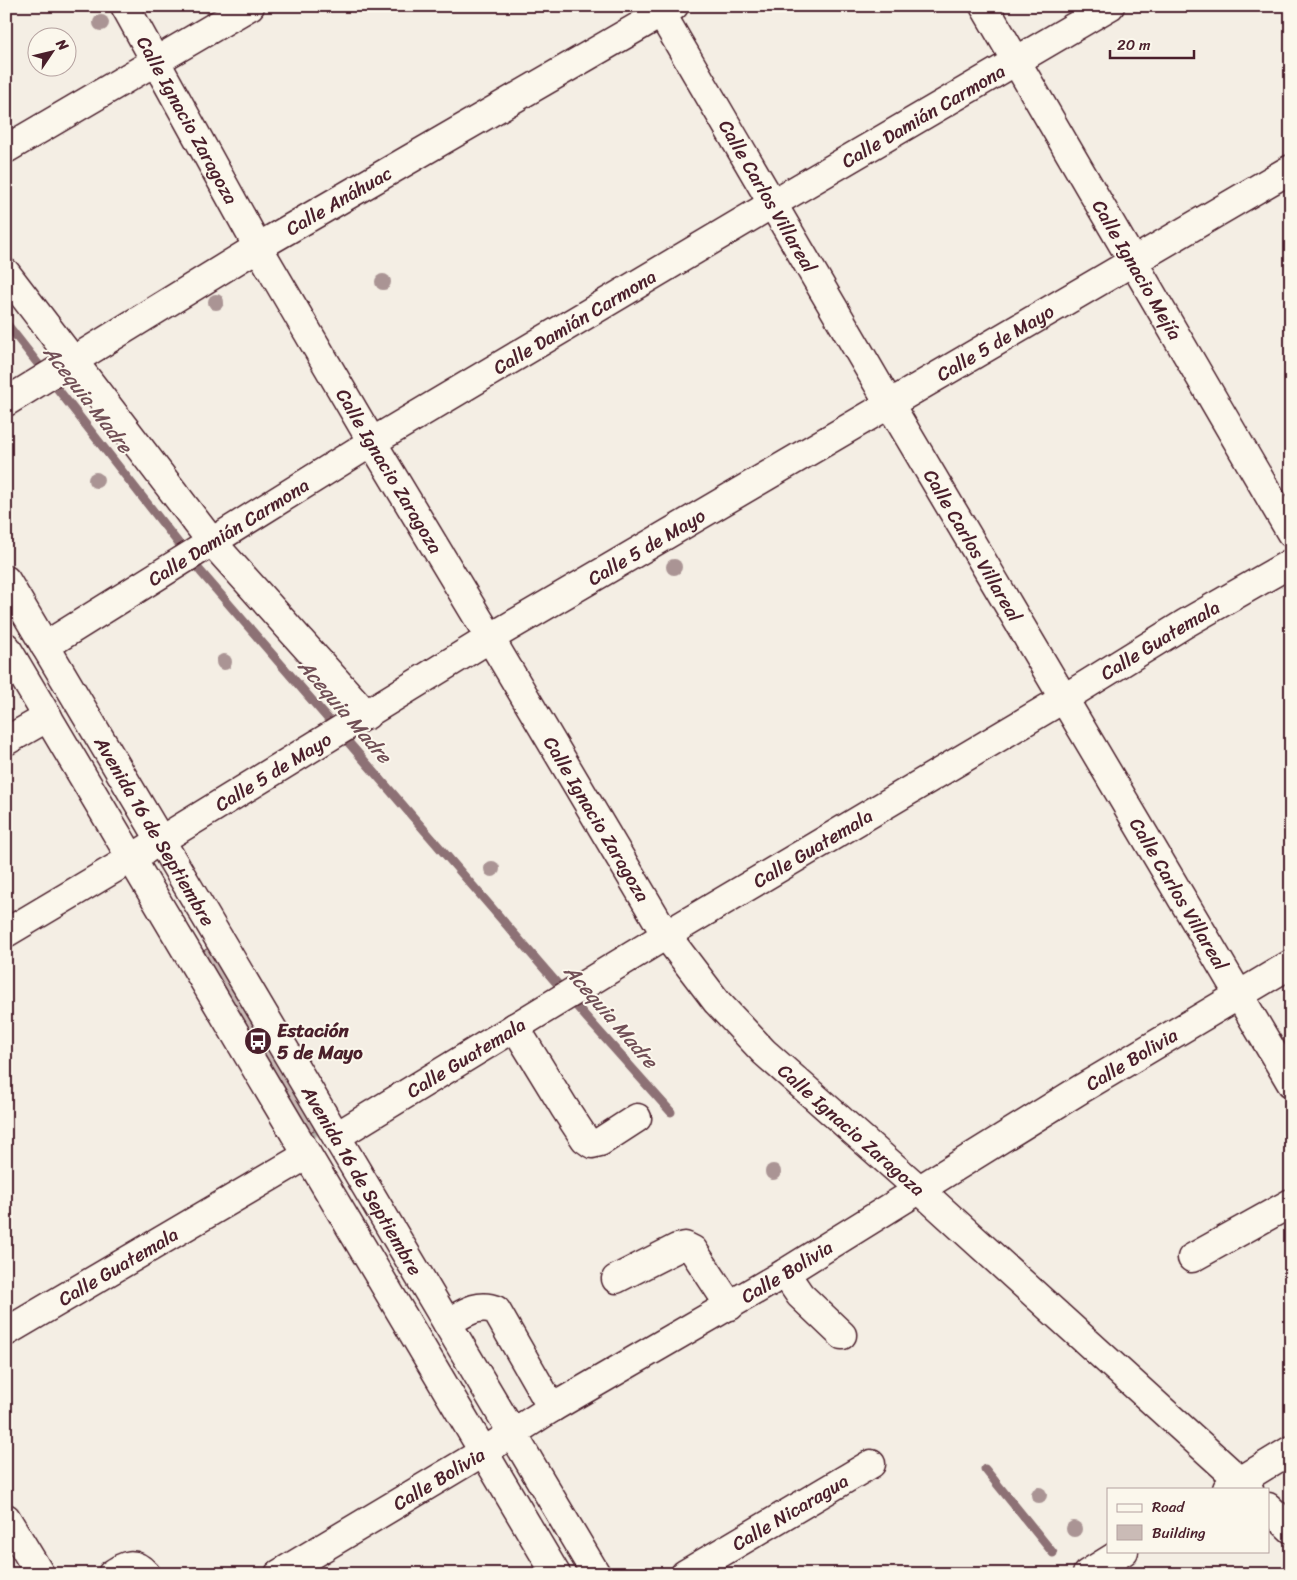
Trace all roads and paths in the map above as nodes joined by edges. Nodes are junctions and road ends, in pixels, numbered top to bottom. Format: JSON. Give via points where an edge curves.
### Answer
{"nodes":[{"id":1,"x":125,"y":6,"type":"edge"},
{"id":2,"x":250,"y":6,"type":"edge"},
{"id":3,"x":984,"y":6,"type":"edge"},
{"id":4,"x":1110,"y":6,"type":"edge"},
{"id":5,"x":664,"y":9,"type":"edge"},
{"id":6,"x":1015,"y":60,"type":"junction"},
{"id":7,"x":157,"y":62,"type":"junction"},
{"id":8,"x":6,"y":148,"type":"edge"},
{"id":9,"x":1291,"y":169,"type":"edge"},
{"id":10,"x":772,"y":204,"type":"junction"},
{"id":11,"x":258,"y":246,"type":"junction"},
{"id":12,"x":1132,"y":261,"type":"junction"},
{"id":13,"x":6,"y":272,"type":"edge"},
{"id":14,"x":69,"y":364,"type":"junction"},
{"id":15,"x":16,"y":396,"type":"edge"},
{"id":16,"x":888,"y":404,"type":"junction"},
{"id":17,"x":372,"y":442,"type":"junction"},
{"id":18,"x":1291,"y":533,"type":"edge"},
{"id":19,"x":207,"y":544,"type":"junction"},
{"id":20,"x":1291,"y":563,"type":"edge"},
{"id":21,"x":6,"y":580,"type":"edge"},
{"id":22,"x":490,"y":638,"type":"junction"},
{"id":23,"x":45,"y":646,"type":"junction"},
{"id":24,"x":10,"y":660,"type":"edge"},
{"id":25,"x":1063,"y":699,"type":"junction"},
{"id":26,"x":48,"y":718,"type":"junction"},
{"id":27,"x":362,"y":718,"type":"junction"},
{"id":28,"x":6,"y":741,"type":"edge"},
{"id":29,"x":161,"y":840,"type":"junction"},
{"id":30,"x":132,"y":858,"type":"junction"},
{"id":31,"x":6,"y":933,"type":"edge"},
{"id":32,"x":666,"y":935,"type":"junction"},
{"id":33,"x":1291,"y":964,"type":"edge"},
{"id":34,"x":1238,"y":995,"type":"junction"},
{"id":35,"x":515,"y":1027,"type":"junction"},
{"id":36,"x":1291,"y":1083,"type":"edge"},
{"id":37,"x":637,"y":1118,"type":"dead end"},
{"id":38,"x":337,"y":1136,"type":"junction"},
{"id":39,"x":307,"y":1155,"type":"junction"},
{"id":40,"x":920,"y":1190,"type":"junction"},
{"id":41,"x":1291,"y":1202,"type":"edge"},
{"id":42,"x":1192,"y":1258,"type":"dead end"},
{"id":43,"x":785,"y":1273,"type":"junction"},
{"id":44,"x":616,"y":1279,"type":"dead end"},
{"id":45,"x":730,"y":1306,"type":"junction"},
{"id":46,"x":448,"y":1323,"type":"junction"},
{"id":47,"x":6,"y":1332,"type":"edge"},
{"id":48,"x":842,"y":1335,"type":"dead end"},
{"id":49,"x":552,"y":1408,"type":"junction"},
{"id":50,"x":513,"y":1433,"type":"junction"},
{"id":51,"x":1291,"y":1450,"type":"edge"},
{"id":52,"x":483,"y":1452,"type":"junction"},
{"id":53,"x":871,"y":1464,"type":"dead end"},
{"id":54,"x":1239,"y":1486,"type":"edge"},
{"id":55,"x":1270,"y":1509,"type":"edge"},
{"id":56,"x":6,"y":1518,"type":"edge"},
{"id":57,"x":1291,"y":1529,"type":"edge"},
{"id":58,"x":1122,"y":1552,"type":"edge"},
{"id":59,"x":1091,"y":1573,"type":"edge"},
{"id":60,"x":40,"y":1574,"type":"edge"},
{"id":61,"x":112,"y":1574,"type":"edge"},
{"id":62,"x":146,"y":1574,"type":"edge"},
{"id":63,"x":279,"y":1574,"type":"edge"},
{"id":64,"x":556,"y":1574,"type":"edge"},
{"id":65,"x":596,"y":1574,"type":"edge"},
{"id":66,"x":685,"y":1574,"type":"edge"}],
"edges":[{"from":1,"to":7,"type":"street","name":"Calle Ignacio Zaragoza"},
{"from":2,"to":7,"type":"street"},
{"from":3,"to":6,"type":"street","name":"Calle Ignacio Mejía"},
{"from":4,"to":6,"type":"street","name":"Calle Damián Carmona"},
{"from":5,"to":10,"type":"street","name":"Calle Carlos Villareal"},
{"from":5,"to":11,"type":"street","name":"Calle Anáhuac"},
{"from":6,"to":10,"type":"street","name":"Calle Damián Carmona"},
{"from":6,"to":12,"type":"street","name":"Calle Ignacio Mejía"},
{"from":7,"to":8,"type":"street"},
{"from":7,"to":11,"type":"street","name":"Calle Ignacio Zaragoza"},
{"from":9,"to":12,"type":"street","name":"Calle 5 de Mayo"},
{"from":10,"to":16,"type":"street","name":"Calle Carlos Villareal"},
{"from":10,"to":17,"type":"street","name":"Calle Damián Carmona"},
{"from":11,"to":14,"type":"street","name":"Calle Anáhuac"},
{"from":11,"to":17,"type":"street","name":"Calle Ignacio Zaragoza"},
{"from":12,"to":16,"type":"street","name":"Calle 5 de Mayo"},
{"from":12,"to":18,"type":"street","name":"Calle Ignacio Mejía"},
{"from":13,"to":14,"type":"street"},
{"from":14,"to":15,"type":"street","name":"Calle Anáhuac"},
{"from":14,"to":19,"type":"street"},
{"from":16,"to":22,"type":"street","name":"Calle 5 de Mayo"},
{"from":16,"to":25,"type":"street","name":"Calle Carlos Villareal"},
{"from":17,"to":19,"type":"street","name":"Calle Damián Carmona"},
{"from":17,"to":22,"type":"street","name":"Calle Ignacio Zaragoza"},
{"from":19,"to":23,"type":"street","name":"Calle Damián Carmona"},
{"from":19,"to":27,"type":"street"},
{"from":20,"to":25,"type":"street","name":"Calle Guatemala"},
{"from":21,"to":23,"type":"street","name":"Avenida 16 de Septiembre"},
{"from":22,"to":27,"type":"street","name":"Calle 5 de Mayo"},
{"from":22,"to":32,"type":"street","name":"Calle Ignacio Zaragoza"},
{"from":23,"to":29,"type":"street","name":"Avenida 16 de Septiembre"},
{"from":24,"to":26,"type":"street","name":"Avenida 16 de Septiembre"},
{"from":25,"to":32,"type":"street","name":"Calle Guatemala"},
{"from":25,"to":34,"type":"street","name":"Calle Carlos Villareal"},
{"from":26,"to":28,"type":"street"},
{"from":26,"to":30,"type":"street","name":"Avenida 16 de Septiembre"},
{"from":27,"to":29,"type":"street","name":"Calle 5 de Mayo"},
{"from":29,"to":30,"type":"street","name":"Calle 5 de Mayo"},
{"from":29,"to":38,"type":"street","name":"Avenida 16 de Septiembre"},
{"from":30,"to":31,"type":"street","name":"Calle 5 de Mayo"},
{"from":30,"to":39,"type":"street","name":"Avenida 16 de Septiembre"},
{"from":32,"to":35,"type":"street","name":"Calle Guatemala"},
{"from":32,"to":40,"type":"street","name":"Calle Ignacio Zaragoza","via":[[717,1002],[764,1052]]},
{"from":33,"to":34,"type":"street","name":"Calle Bolivia"},
{"from":34,"to":36,"type":"street","name":"Calle Carlos Villareal"},
{"from":34,"to":40,"type":"street","name":"Calle Bolivia"},
{"from":35,"to":37,"type":"street","via":[[585,1139],[592,1144],[600,1142]]},
{"from":35,"to":38,"type":"street","name":"Calle Guatemala"},
{"from":38,"to":46,"type":"street","name":"Avenida 16 de Septiembre"},
{"from":39,"to":47,"type":"street","name":"Calle Guatemala"},
{"from":39,"to":52,"type":"street","name":"Avenida 16 de Septiembre"},
{"from":40,"to":43,"type":"street","name":"Calle Bolivia"},
{"from":40,"to":54,"type":"street","name":"Calle Ignacio Zaragoza"},
{"from":41,"to":42,"type":"street"},
{"from":43,"to":45,"type":"street","name":"Calle Bolivia"},
{"from":43,"to":48,"type":"street","via":[[800,1295]]},
{"from":44,"to":45,"type":"street","via":[[685,1246],[692,1250]]},
{"from":45,"to":49,"type":"street","name":"Calle Bolivia"},
{"from":46,"to":49,"type":"street","via":[[479,1307],[489,1306],[496,1310]]},
{"from":46,"to":50,"type":"street","name":"Avenida 16 de Septiembre"},
{"from":49,"to":50,"type":"street","name":"Calle Bolivia"},
{"from":50,"to":52,"type":"street","name":"Calle Bolivia"},
{"from":50,"to":65,"type":"street","name":"Avenida 16 de Septiembre"},
{"from":51,"to":54,"type":"street"},
{"from":52,"to":63,"type":"street","name":"Calle Bolivia"},
{"from":52,"to":64,"type":"street","name":"Avenida 16 de Septiembre"},
{"from":53,"to":66,"type":"street","name":"Calle Nicaragua"},
{"from":55,"to":57,"type":"street"},
{"from":56,"to":60,"type":"street"},
{"from":58,"to":59,"type":"street"},
{"from":61,"to":62,"type":"street","via":[[131,1564]]}]}
